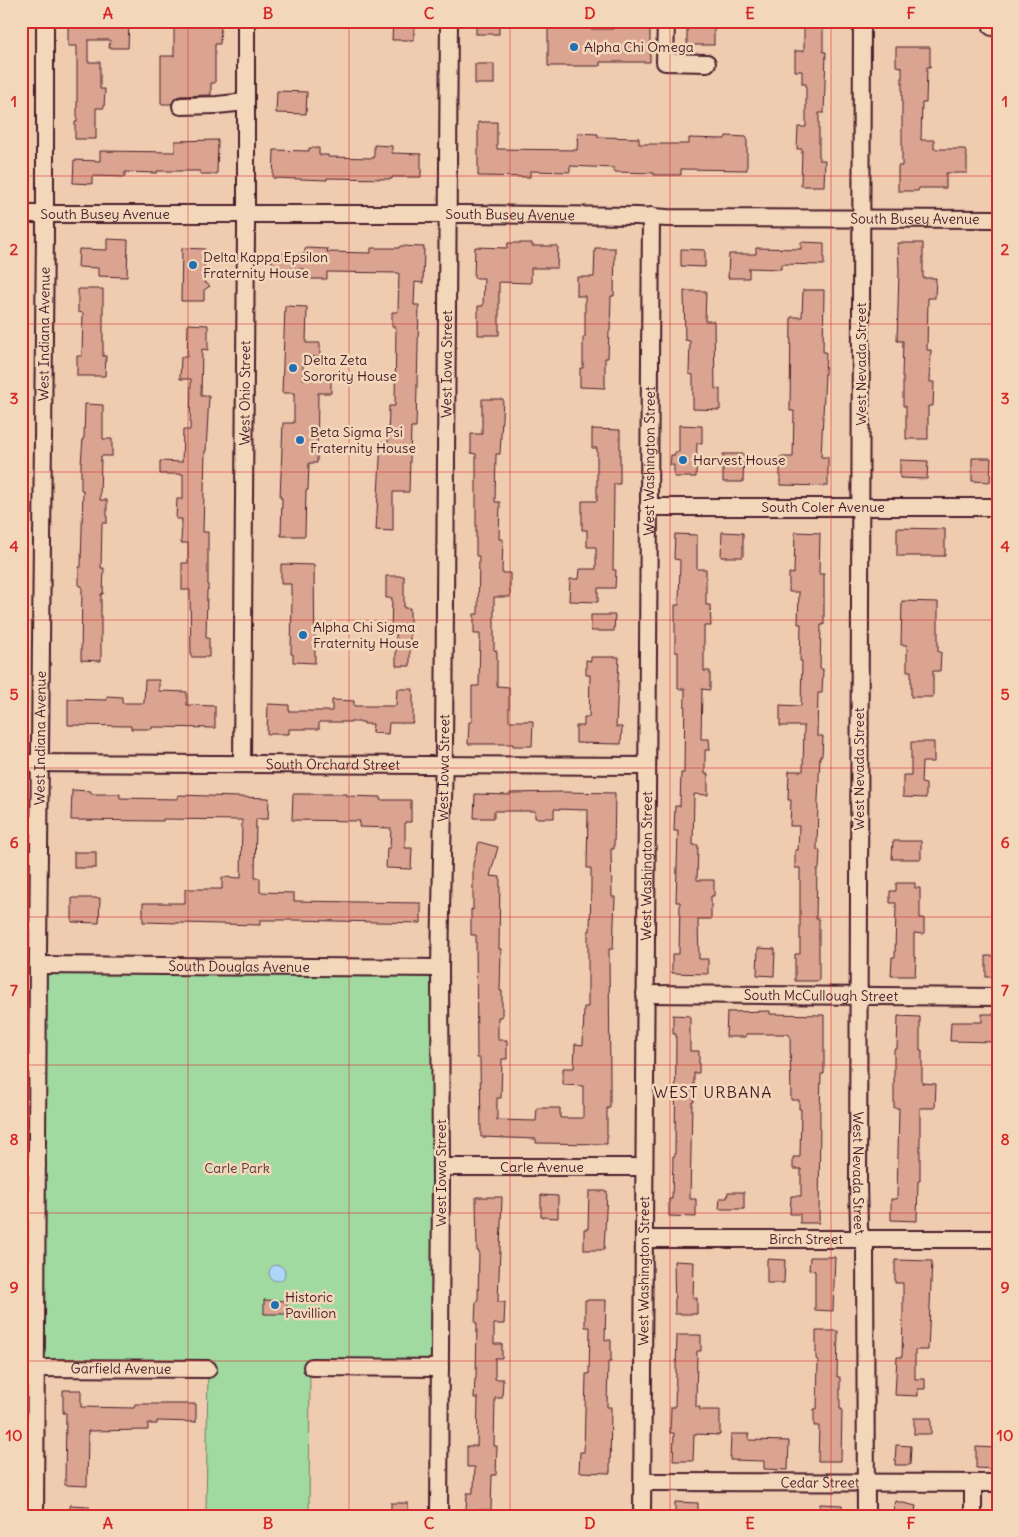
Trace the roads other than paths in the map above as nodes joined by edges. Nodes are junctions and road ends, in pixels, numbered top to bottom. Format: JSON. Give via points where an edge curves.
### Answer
{"nodes":[{"id":1,"x":45,"y":21,"type":"edge"},
{"id":2,"x":246,"y":21,"type":"edge"},
{"id":3,"x":449,"y":21,"type":"edge"},
{"id":4,"x":666,"y":21,"type":"edge"},
{"id":5,"x":862,"y":21,"type":"edge"},
{"id":6,"x":708,"y":63,"type":"dead end"},
{"id":7,"x":246,"y":102,"type":"junction"},
{"id":8,"x":181,"y":106,"type":"dead end"},
{"id":9,"x":21,"y":214,"type":"edge"},
{"id":10,"x":45,"y":214,"type":"junction"},
{"id":11,"x":246,"y":214,"type":"junction"},
{"id":12,"x":448,"y":214,"type":"junction"},
{"id":13,"x":651,"y":216,"type":"junction"},
{"id":14,"x":862,"y":218,"type":"junction"},
{"id":15,"x":998,"y":219,"type":"edge"},
{"id":16,"x":861,"y":506,"type":"junction"},
{"id":17,"x":648,"y":507,"type":"junction"},
{"id":18,"x":998,"y":507,"type":"edge"},
{"id":19,"x":21,"y":763,"type":"edge"},
{"id":20,"x":41,"y":763,"type":"junction"},
{"id":21,"x":242,"y":764,"type":"junction"},
{"id":22,"x":443,"y":764,"type":"junction"},
{"id":23,"x":646,"y":766,"type":"junction"},
{"id":24,"x":38,"y":965,"type":"junction"},
{"id":25,"x":440,"y":968,"type":"junction"},
{"id":26,"x":645,"y":994,"type":"junction"},
{"id":27,"x":857,"y":995,"type":"junction"},
{"id":28,"x":998,"y":996,"type":"edge"},
{"id":29,"x":29,"y":1166,"type":"edge"},
{"id":30,"x":441,"y":1166,"type":"junction"},
{"id":31,"x":644,"y":1167,"type":"junction"},
{"id":32,"x":644,"y":1239,"type":"junction"},
{"id":33,"x":862,"y":1239,"type":"junction"},
{"id":34,"x":998,"y":1239,"type":"edge"},
{"id":35,"x":312,"y":1367,"type":"dead end"},
{"id":36,"x":35,"y":1368,"type":"junction"},
{"id":37,"x":440,"y":1368,"type":"junction"},
{"id":38,"x":208,"y":1369,"type":"dead end"},
{"id":39,"x":642,"y":1482,"type":"junction"},
{"id":40,"x":866,"y":1483,"type":"junction"},
{"id":41,"x":974,"y":1483,"type":"junction"},
{"id":42,"x":998,"y":1483,"type":"edge"},
{"id":43,"x":35,"y":1516,"type":"edge"},
{"id":44,"x":438,"y":1516,"type":"edge"},
{"id":45,"x":642,"y":1516,"type":"edge"},
{"id":46,"x":866,"y":1516,"type":"edge"},
{"id":47,"x":974,"y":1516,"type":"edge"}],
"edges":[{"from":1,"to":10,"type":"street","name":"West Indiana Avenue"},
{"from":2,"to":7,"type":"street","name":"West Ohio Street"},
{"from":3,"to":12,"type":"street","name":"West Iowa Street"},
{"from":4,"to":6,"type":"street","via":[[665,62]]},
{"from":5,"to":14,"type":"street","name":"West Nevada Street"},
{"from":7,"to":8,"type":"street"},
{"from":7,"to":11,"type":"street","name":"West Ohio Street"},
{"from":9,"to":10,"type":"street","name":"South Busey Avenue"},
{"from":10,"to":11,"type":"street","name":"South Busey Avenue"},
{"from":10,"to":20,"type":"street","name":"West Indiana Avenue"},
{"from":11,"to":12,"type":"street","name":"South Busey Avenue"},
{"from":11,"to":21,"type":"street","name":"West Ohio Street"},
{"from":12,"to":13,"type":"street","name":"South Busey Avenue"},
{"from":12,"to":22,"type":"street","name":"West Iowa Street"},
{"from":13,"to":14,"type":"street","name":"South Busey Avenue"},
{"from":13,"to":17,"type":"street","name":"West Washington Street"},
{"from":14,"to":15,"type":"street","name":"South Busey Avenue"},
{"from":14,"to":16,"type":"street","name":"West Nevada Street"},
{"from":16,"to":17,"type":"street","name":"South Coler Avenue"},
{"from":16,"to":18,"type":"street","name":"South Coler Avenue"},
{"from":16,"to":27,"type":"street","name":"West Nevada Street"},
{"from":17,"to":23,"type":"street","name":"West Washington Street"},
{"from":19,"to":20,"type":"street","name":"South Orchard Street"},
{"from":20,"to":21,"type":"street","name":"South Orchard Street"},
{"from":20,"to":24,"type":"street","name":"West Indiana Avenue"},
{"from":21,"to":22,"type":"street","name":"South Orchard Street"},
{"from":22,"to":23,"type":"street","name":"South Orchard Street"},
{"from":22,"to":25,"type":"street","name":"West Iowa Street"},
{"from":23,"to":26,"type":"street","name":"West Washington Street"},
{"from":24,"to":25,"type":"street","name":"South Douglas Avenue"},
{"from":24,"to":29,"type":"street","name":"West Indiana Avenue"},
{"from":25,"to":30,"type":"street","name":"West Iowa Street"},
{"from":26,"to":27,"type":"street","name":"South McCullough Street"},
{"from":26,"to":31,"type":"street","name":"West Washington Street"},
{"from":27,"to":28,"type":"street","name":"South McCullough Street"},
{"from":27,"to":33,"type":"street","name":"West Nevada Street","via":[[858,1182]]},
{"from":29,"to":36,"type":"street","name":"West Indiana Avenue"},
{"from":30,"to":31,"type":"street","name":"Carle Avenue"},
{"from":30,"to":37,"type":"street","name":"West Iowa Street"},
{"from":31,"to":32,"type":"street","name":"West Washington Street"},
{"from":32,"to":33,"type":"street","name":"Birch Street"},
{"from":32,"to":39,"type":"street","name":"West Washington Street"},
{"from":33,"to":34,"type":"street","name":"Birch Street"},
{"from":33,"to":40,"type":"street","name":"West Nevada Street","via":[[865,1249]]},
{"from":35,"to":37,"type":"street"},
{"from":36,"to":38,"type":"street","name":"Garfield Avenue"},
{"from":36,"to":43,"type":"street","name":"West Indiana Avenue"},
{"from":37,"to":44,"type":"street","name":"West Iowa Street"},
{"from":39,"to":40,"type":"street","name":"Cedar Street"},
{"from":39,"to":45,"type":"street","name":"West Washington Street"},
{"from":40,"to":41,"type":"street","name":"Cedar Street"},
{"from":40,"to":46,"type":"street","name":"West Nevada Street"},
{"from":41,"to":42,"type":"street","name":"Cedar Street"},
{"from":41,"to":47,"type":"street"}]}
